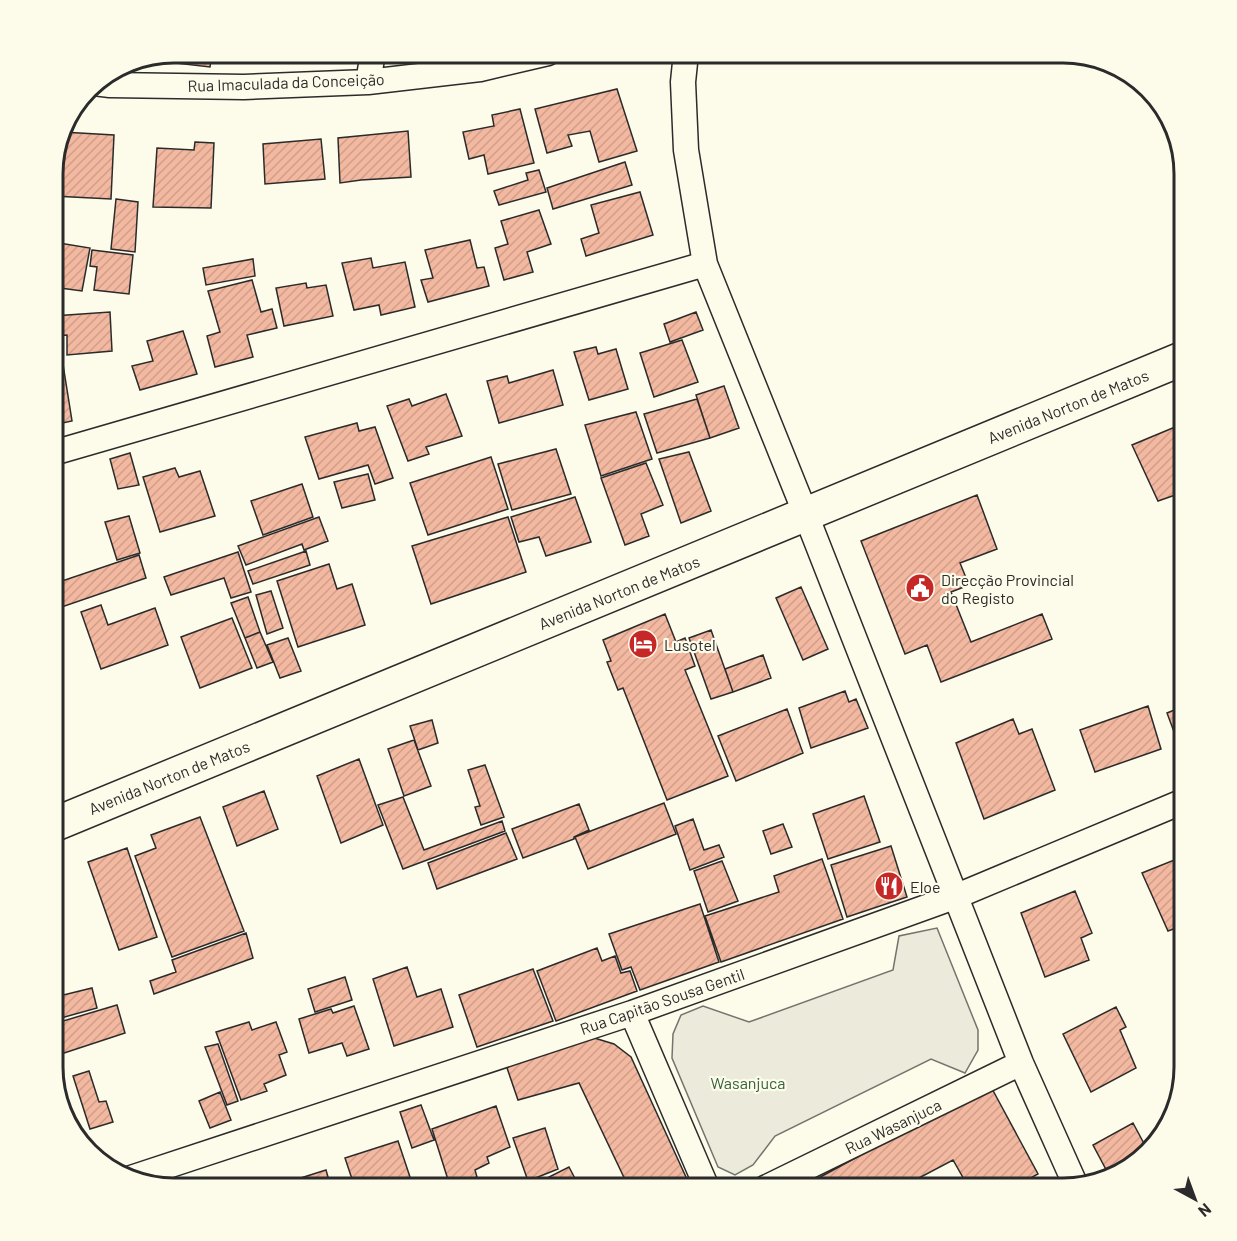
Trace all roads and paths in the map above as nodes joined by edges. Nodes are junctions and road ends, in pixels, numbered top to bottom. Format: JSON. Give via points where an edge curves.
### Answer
{"nodes":[{"id":1,"x":371,"y":63,"type":"edge"},
{"id":2,"x":506,"y":63,"type":"edge"},
{"id":3,"x":685,"y":63,"type":"edge"},
{"id":4,"x":368,"y":82,"type":"junction"},
{"id":5,"x":109,"y":85,"type":"edge"},
{"id":6,"x":705,"y":264,"type":"junction"},
{"id":7,"x":1174,"y":363,"type":"edge"},
{"id":8,"x":63,"y":450,"type":"edge"},
{"id":9,"x":806,"y":515,"type":"junction"},
{"id":10,"x":1174,"y":806,"type":"edge"},
{"id":11,"x":63,"y":821,"type":"edge"},
{"id":12,"x":957,"y":896,"type":"junction"},
{"id":13,"x":632,"y":1013,"type":"junction"},
{"id":14,"x":1021,"y":1063,"type":"junction"},
{"id":15,"x":144,"y":1174,"type":"edge"},
{"id":16,"x":1072,"y":1177,"type":"edge"},
{"id":17,"x":703,"y":1178,"type":"edge"},
{"id":18,"x":785,"y":1178,"type":"edge"}],
"edges":[{"from":1,"to":4,"type":"street"},
{"from":2,"to":4,"type":"street","name":"Rua Imaculada da Conceição"},
{"from":3,"to":6,"type":"street","via":[[686,150]]},
{"from":4,"to":5,"type":"street","name":"Rua Imaculada da Conceição","via":[[244,87]]},
{"from":6,"to":8,"type":"street"},
{"from":6,"to":9,"type":"street"},
{"from":7,"to":9,"type":"main road","name":"Avenida Norton de Matos"},
{"from":9,"to":11,"type":"main road","name":"Avenida Norton de Matos"},
{"from":9,"to":12,"type":"street"},
{"from":10,"to":12,"type":"street","name":"Rua Capitão Sousa Gentil"},
{"from":12,"to":13,"type":"street","name":"Rua Capitão Sousa Gentil"},
{"from":12,"to":14,"type":"street"},
{"from":13,"to":15,"type":"street","name":"Rua Capitão Sousa Gentil"},
{"from":13,"to":17,"type":"street"},
{"from":14,"to":16,"type":"street"},
{"from":14,"to":18,"type":"street","name":"Rua Wasanjuca"}]}
